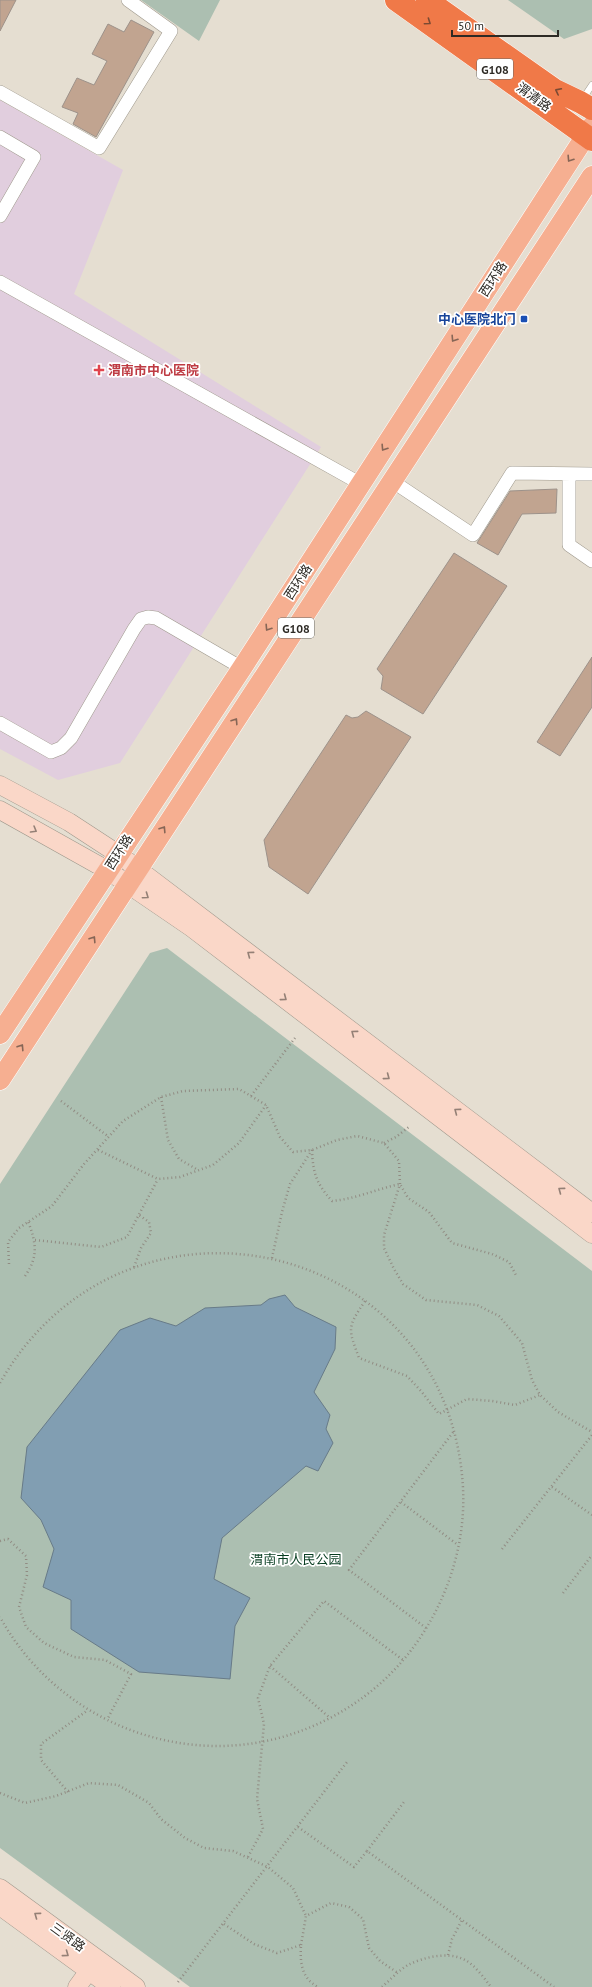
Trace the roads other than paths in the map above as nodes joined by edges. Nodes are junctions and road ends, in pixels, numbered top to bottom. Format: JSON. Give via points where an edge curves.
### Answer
{"nodes":[{"id":1,"x":128,"y":0,"type":"edge"},
{"id":2,"x":396,"y":0,"type":"edge"},
{"id":3,"x":427,"y":0,"type":"edge"},
{"id":4,"x":0,"y":92,"type":"edge"},
{"id":5,"x":588,"y":99,"type":"edge"},
{"id":6,"x":590,"y":134,"type":"edge"},
{"id":7,"x":0,"y":137,"type":"edge"},
{"id":8,"x":592,"y":176,"type":"edge"},
{"id":9,"x":0,"y":216,"type":"edge"},
{"id":10,"x":0,"y":282,"type":"edge"},
{"id":11,"x":569,"y":474,"type":"junction"},
{"id":12,"x":592,"y":474,"type":"edge"},
{"id":13,"x":392,"y":482,"type":"junction"},
{"id":14,"x":361,"y":484,"type":"junction"},
{"id":15,"x":592,"y":561,"type":"edge"},
{"id":16,"x":242,"y":668,"type":"junction"},
{"id":17,"x":0,"y":723,"type":"edge"},
{"id":18,"x":0,"y":785,"type":"edge"},
{"id":19,"x":0,"y":810,"type":"edge"},
{"id":20,"x":118,"y":854,"type":"junction"},
{"id":21,"x":107,"y":870,"type":"junction"},
{"id":22,"x":133,"y":876,"type":"junction"},
{"id":23,"x":0,"y":1034,"type":"edge"},
{"id":24,"x":0,"y":1080,"type":"edge"},
{"id":25,"x":592,"y":1213,"type":"edge"},
{"id":26,"x":592,"y":1234,"type":"edge"},
{"id":27,"x":0,"y":1888,"type":"edge"},
{"id":28,"x":0,"y":1906,"type":"edge"},
{"id":29,"x":94,"y":1965,"type":"junction"},
{"id":30,"x":77,"y":1987,"type":"edge"},
{"id":31,"x":111,"y":1987,"type":"edge"},
{"id":32,"x":136,"y":1987,"type":"edge"}],
"edges":[{"from":1,"to":4,"type":"street","via":[[171,31],[99,148]]},
{"from":2,"to":6,"type":"highway","name":"渭清路","number":"G108","one_way":true},
{"from":5,"to":3,"type":"highway","name":"渭清路","number":"G108","one_way":true,"via":[[555,90]]},
{"from":6,"to":14,"type":"main road","name":"西环路","one_way":true},
{"from":7,"to":9,"type":"street","via":[[34,157]]},
{"from":8,"to":13,"type":"main road","name":"西环路","number":"G108"},
{"from":10,"to":14,"type":"street"},
{"from":11,"to":12,"type":"street"},
{"from":11,"to":13,"type":"street","via":[[512,473],[473,535]]},
{"from":11,"to":15,"type":"street","via":[[569,544]]},
{"from":22,"to":13,"type":"main road","name":"西环路","number":"G108","one_way":true},
{"from":14,"to":16,"type":"main road","name":"西环路","one_way":true},
{"from":16,"to":17,"type":"street","via":[[174,627],[148,617],[141,619],[134,629],[71,738],[61,748],[51,752]]},
{"from":16,"to":20,"type":"main road","name":"西环路"},
{"from":18,"to":20,"type":"main road","via":[[69,822]]},
{"from":19,"to":21,"type":"main road","one_way":true},
{"from":20,"to":21,"type":"main road","name":"西环路"},
{"from":20,"to":22,"type":"main road"},
{"from":21,"to":22,"type":"main road"},
{"from":21,"to":23,"type":"main road","name":"西环路"},
{"from":24,"to":22,"type":"main road","name":"西环路","number":"G108","one_way":true},
{"from":25,"to":22,"type":"main road","one_way":true},
{"from":22,"to":26,"type":"main road","one_way":true,"via":[[192,928]]},
{"from":29,"to":27,"type":"main road","name":"三贤路","one_way":true},
{"from":28,"to":29,"type":"main road","name":"三贤路","one_way":true},
{"from":29,"to":30,"type":"main road"},
{"from":29,"to":31,"type":"main road","name":"三贤路"},
{"from":29,"to":32,"type":"main road","name":"三贤路"}]}
